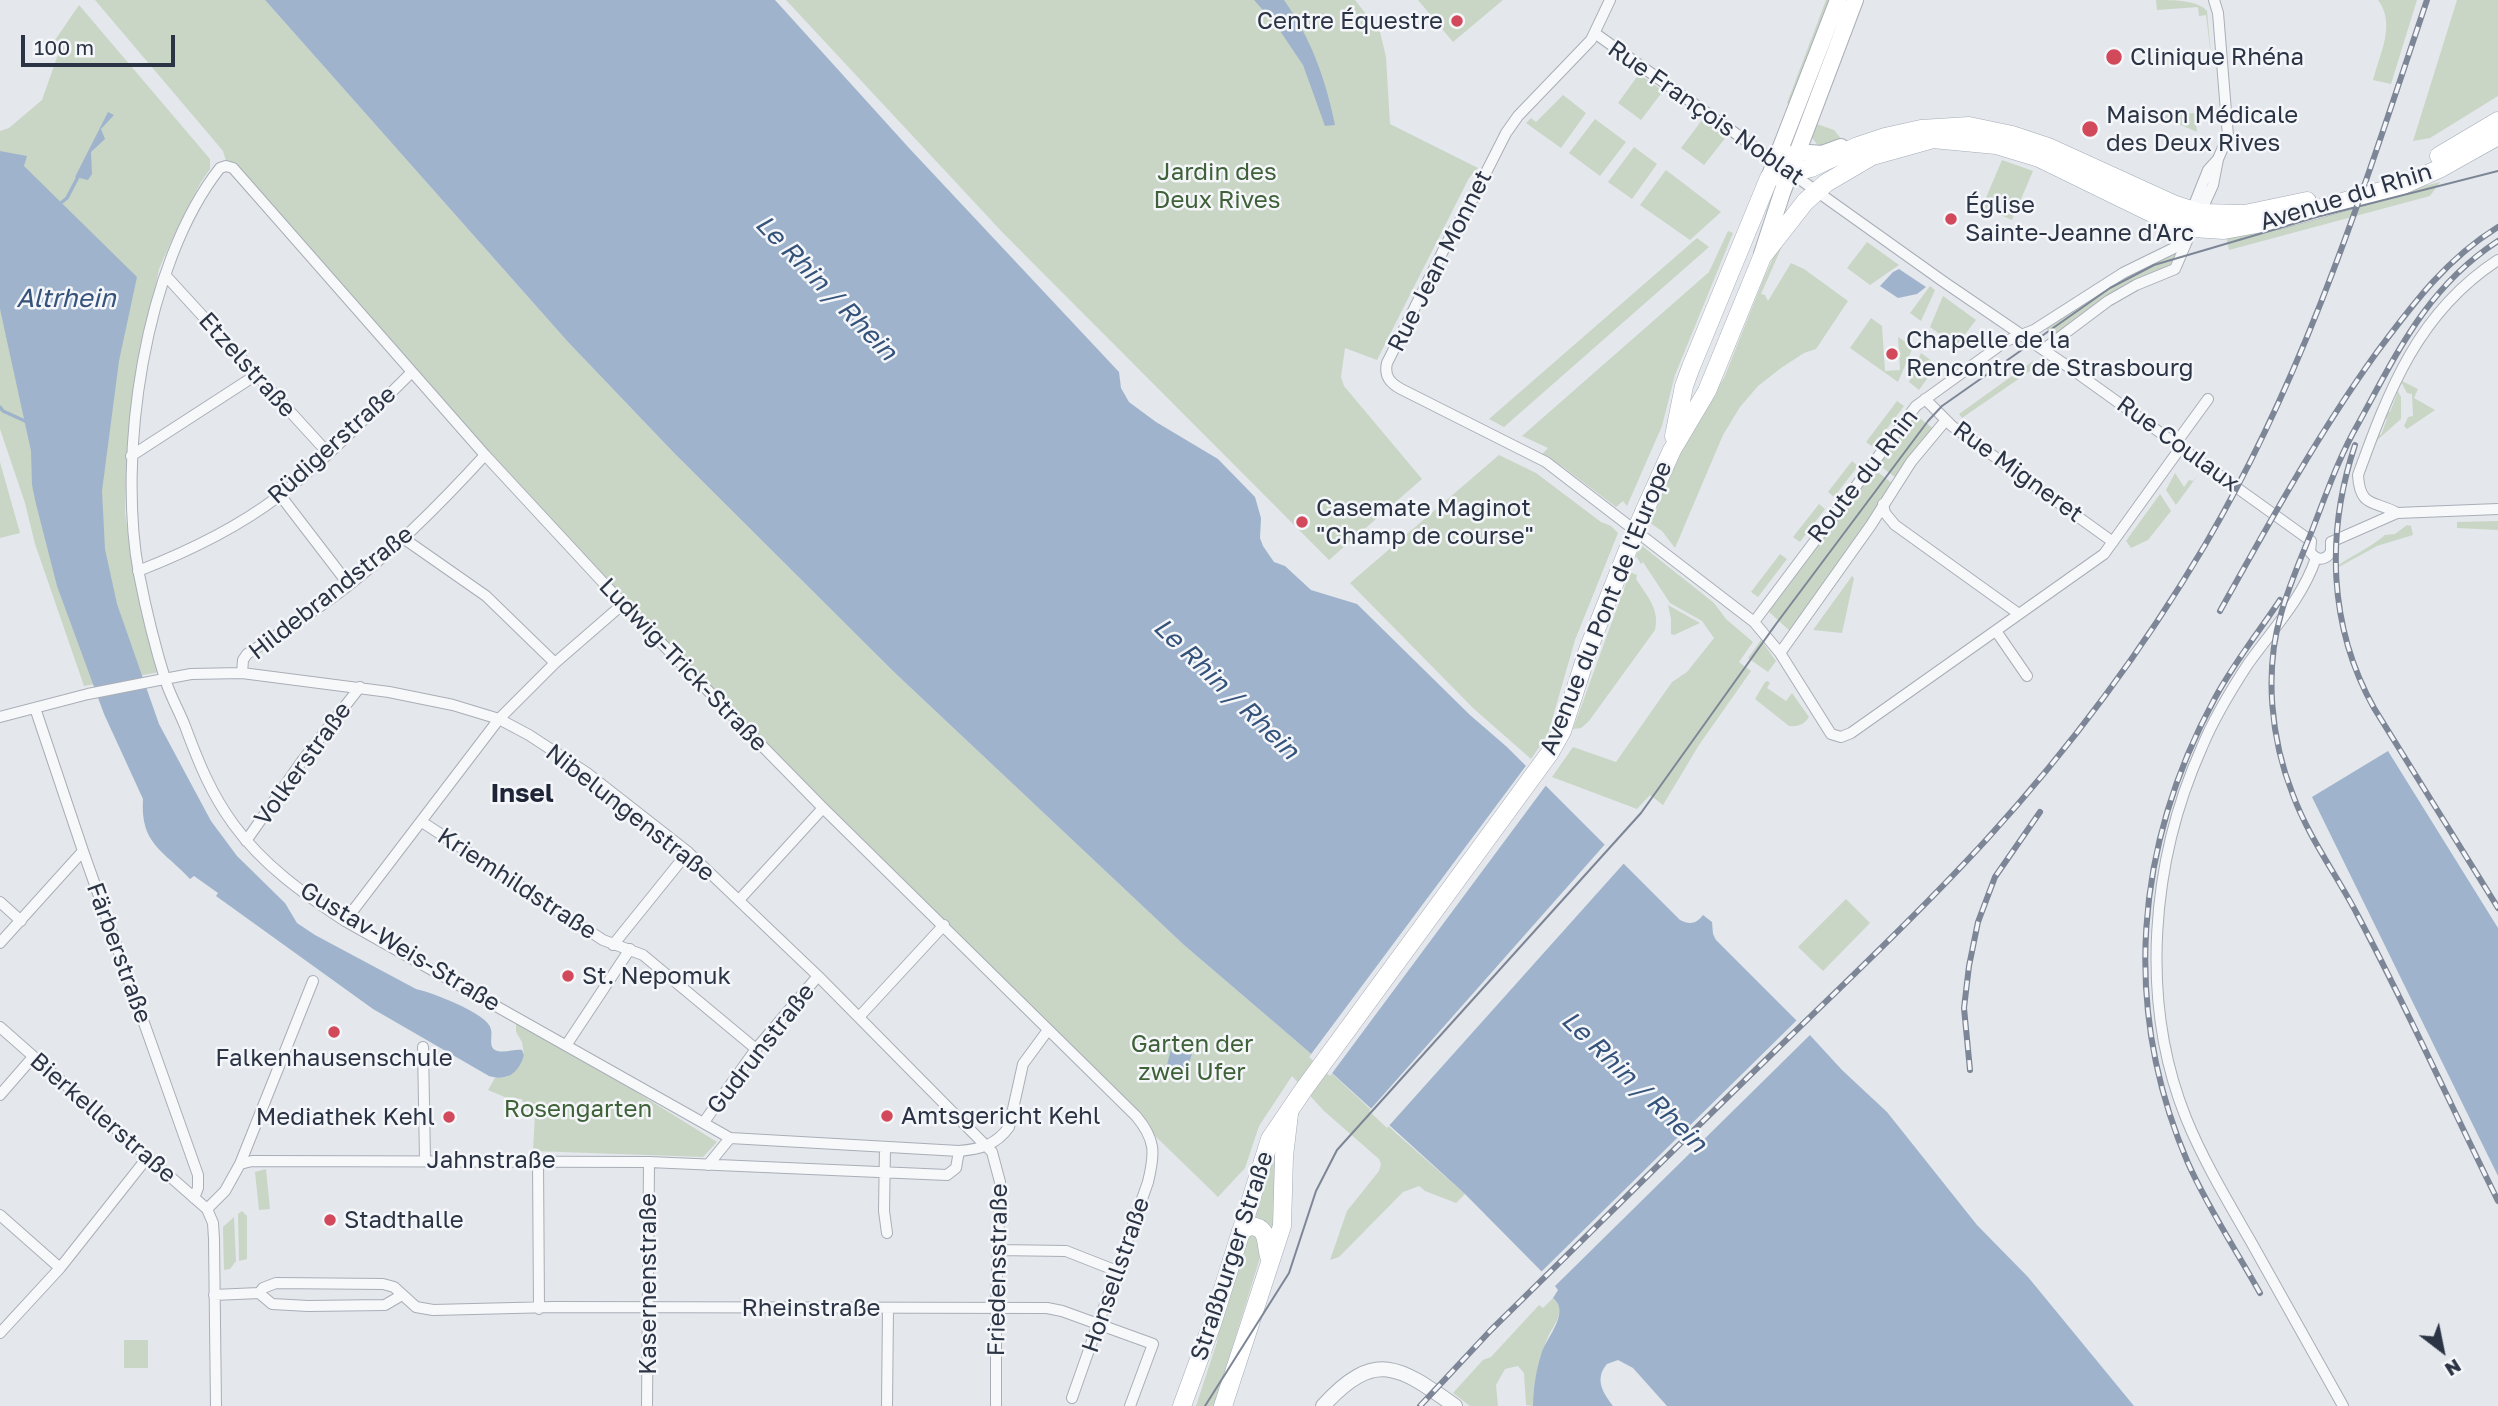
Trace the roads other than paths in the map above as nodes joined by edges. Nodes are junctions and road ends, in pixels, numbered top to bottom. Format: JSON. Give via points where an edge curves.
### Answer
{"nodes":[{"id":1,"x":1611,"y":0,"type":"edge"},
{"id":2,"x":1838,"y":0,"type":"edge"},
{"id":3,"x":1855,"y":0,"type":"edge"},
{"id":4,"x":2214,"y":0,"type":"edge"},
{"id":5,"x":1596,"y":34,"type":"junction"},
{"id":6,"x":2498,"y":121,"type":"edge"},
{"id":7,"x":1937,"y":127,"type":"junction"},
{"id":8,"x":2498,"y":136,"type":"edge"},
{"id":9,"x":1797,"y":152,"type":"junction"},
{"id":10,"x":226,"y":166,"type":"joint"},
{"id":11,"x":1778,"y":171,"type":"junction"},
{"id":12,"x":1817,"y":191,"type":"junction"},
{"id":13,"x":2192,"y":219,"type":"junction"},
{"id":14,"x":1762,"y":257,"type":"junction"},
{"id":15,"x":2498,"y":260,"type":"edge"},
{"id":16,"x":166,"y":276,"type":"junction"},
{"id":17,"x":2021,"y":335,"type":"junction"},
{"id":18,"x":2043,"y":349,"type":"junction"},
{"id":19,"x":412,"y":372,"type":"junction"},
{"id":20,"x":256,"y":375,"type":"junction"},
{"id":21,"x":1925,"y":399,"type":"junction"},
{"id":22,"x":2208,"y":399,"type":"dead end"},
{"id":23,"x":1946,"y":420,"type":"junction"},
{"id":24,"x":2179,"y":445,"type":"junction"},
{"id":25,"x":1672,"y":450,"type":"junction"},
{"id":26,"x":328,"y":453,"type":"junction"},
{"id":27,"x":485,"y":455,"type":"junction"},
{"id":28,"x":131,"y":456,"type":"junction"},
{"id":29,"x":280,"y":495,"type":"junction"},
{"id":30,"x":1883,"y":504,"type":"junction"},
{"id":31,"x":2498,"y":509,"type":"edge"},
{"id":32,"x":2396,"y":513,"type":"junction"},
{"id":33,"x":403,"y":538,"type":"junction"},
{"id":34,"x":2311,"y":541,"type":"junction"},
{"id":35,"x":2113,"y":542,"type":"junction"},
{"id":36,"x":2331,"y":542,"type":"junction"},
{"id":37,"x":2316,"y":558,"type":"junction"},
{"id":38,"x":138,"y":571,"type":"junction"},
{"id":39,"x":349,"y":585,"type":"junction"},
{"id":40,"x":622,"y":604,"type":"junction"},
{"id":41,"x":2018,"y":614,"type":"junction"},
{"id":42,"x":1754,"y":622,"type":"junction"},
{"id":43,"x":1996,"y":631,"type":"junction"},
{"id":44,"x":1780,"y":653,"type":"junction"},
{"id":45,"x":555,"y":663,"type":"junction"},
{"id":46,"x":242,"y":673,"type":"junction"},
{"id":47,"x":2027,"y":676,"type":"dead end"},
{"id":48,"x":160,"y":680,"type":"junction"},
{"id":49,"x":360,"y":687,"type":"junction"},
{"id":50,"x":35,"y":708,"type":"junction"},
{"id":51,"x":0,"y":717,"type":"edge"},
{"id":52,"x":499,"y":719,"type":"junction"},
{"id":53,"x":823,"y":808,"type":"junction"},
{"id":54,"x":422,"y":822,"type":"junction"},
{"id":55,"x":246,"y":841,"type":"junction"},
{"id":56,"x":83,"y":851,"type":"junction"},
{"id":57,"x":688,"y":852,"type":"junction"},
{"id":58,"x":739,"y":900,"type":"junction"},
{"id":59,"x":0,"y":902,"type":"edge"},
{"id":60,"x":21,"y":920,"type":"junction"},
{"id":61,"x":345,"y":921,"type":"junction"},
{"id":62,"x":1426,"y":923,"type":"joint"},
{"id":63,"x":944,"y":925,"type":"junction"},
{"id":64,"x":0,"y":943,"type":"edge"},
{"id":65,"x":614,"y":945,"type":"junction"},
{"id":66,"x":629,"y":949,"type":"junction"},
{"id":67,"x":818,"y":976,"type":"junction"},
{"id":68,"x":313,"y":981,"type":"dead end"},
{"id":69,"x":859,"y":1017,"type":"junction"},
{"id":70,"x":0,"y":1027,"type":"edge"},
{"id":71,"x":1048,"y":1030,"type":"junction"},
{"id":72,"x":567,"y":1044,"type":"junction"},
{"id":73,"x":423,"y":1047,"type":"dead end"},
{"id":74,"x":756,"y":1049,"type":"junction"},
{"id":75,"x":33,"y":1057,"type":"junction"},
{"id":76,"x":0,"y":1095,"type":"edge"},
{"id":77,"x":1290,"y":1110,"type":"junction"},
{"id":78,"x":704,"y":1122,"type":"junction"},
{"id":79,"x":730,"y":1138,"type":"junction"},
{"id":80,"x":988,"y":1146,"type":"junction"},
{"id":81,"x":885,"y":1147,"type":"junction"},
{"id":82,"x":1153,"y":1149,"type":"joint"},
{"id":83,"x":959,"y":1151,"type":"junction"},
{"id":84,"x":147,"y":1158,"type":"junction"},
{"id":85,"x":425,"y":1160,"type":"junction"},
{"id":86,"x":538,"y":1161,"type":"junction"},
{"id":87,"x":649,"y":1162,"type":"junction"},
{"id":88,"x":240,"y":1164,"type":"junction"},
{"id":89,"x":708,"y":1166,"type":"junction"},
{"id":90,"x":885,"y":1172,"type":"junction"},
{"id":91,"x":194,"y":1198,"type":"junction"},
{"id":92,"x":206,"y":1209,"type":"junction"},
{"id":93,"x":0,"y":1215,"type":"edge"},
{"id":94,"x":1241,"y":1231,"type":"junction"},
{"id":95,"x":887,"y":1233,"type":"dead end"},
{"id":96,"x":997,"y":1250,"type":"junction"},
{"id":97,"x":1270,"y":1261,"type":"junction"},
{"id":98,"x":60,"y":1268,"type":"junction"},
{"id":99,"x":1116,"y":1271,"type":"junction"},
{"id":100,"x":259,"y":1293,"type":"junction"},
{"id":101,"x":214,"y":1295,"type":"junction"},
{"id":102,"x":402,"y":1295,"type":"junction"},
{"id":103,"x":648,"y":1307,"type":"junction"},
{"id":104,"x":888,"y":1308,"type":"junction"},
{"id":105,"x":996,"y":1308,"type":"junction"},
{"id":106,"x":539,"y":1309,"type":"junction"},
{"id":107,"x":1099,"y":1325,"type":"junction"},
{"id":108,"x":3,"y":1326,"type":"edge"},
{"id":109,"x":1230,"y":1388,"type":"junction"},
{"id":110,"x":1072,"y":1398,"type":"dead end"},
{"id":111,"x":216,"y":1406,"type":"edge"},
{"id":112,"x":647,"y":1406,"type":"edge"},
{"id":113,"x":887,"y":1406,"type":"edge"},
{"id":114,"x":996,"y":1406,"type":"edge"},
{"id":115,"x":1130,"y":1406,"type":"edge"},
{"id":116,"x":1182,"y":1406,"type":"edge"},
{"id":117,"x":1223,"y":1406,"type":"edge"},
{"id":118,"x":1237,"y":1406,"type":"edge"},
{"id":119,"x":1323,"y":1406,"type":"edge"},
{"id":120,"x":1455,"y":1406,"type":"edge"},
{"id":121,"x":2343,"y":1406,"type":"edge"}],
"edges":[{"from":1,"to":5,"type":"street"},
{"from":2,"to":11,"type":"main road"},
{"from":3,"to":9,"type":"main road"},
{"from":4,"to":13,"type":"street","via":[[2228,136],[2213,184]]},
{"from":5,"to":11,"type":"street","name":"Rue François Noblat"},
{"from":5,"to":42,"type":"street","name":"Rue Jean Monnet","via":[[1506,133],[1393,352],[1387,376],[1401,389],[1546,462]]},
{"from":6,"to":13,"type":"main road","name":"Avenue du Rhin","via":[[2426,163],[2383,180],[2255,213]]},
{"from":7,"to":9,"type":"main road","via":[[1893,128],[1822,153]]},
{"from":7,"to":11,"type":"main road","via":[[1885,137],[1811,168]]},
{"from":7,"to":13,"type":"main road","via":[[1969,127],[2021,138]]},
{"from":8,"to":13,"type":"main road","name":"Avenue du Rhin","via":[[2403,185],[2251,226],[2224,230]]},
{"from":9,"to":11,"type":"main road"},
{"from":10,"to":16,"type":"street","name":"Gustav-Weis-Straße","via":[[215,174],[183,227]]},
{"from":10,"to":19,"type":"street","name":"Ludwig-Trick-Straße","via":[[233,168]]},
{"from":11,"to":12,"type":"street","name":"Rue François Noblat"},
{"from":11,"to":14,"type":"main road"},
{"from":11,"to":25,"type":"main road","name":"Avenue du Pont de l'Europe","via":[[1684,386]]},
{"from":12,"to":13,"type":"main road","name":"Avenue du Pont de l'Europe","via":[[1836,176],[1891,149],[1933,139],[1974,142],[2039,158],[2166,220]]},
{"from":12,"to":14,"type":"main road","name":"Avenue du Pont de l'Europe"},
{"from":12,"to":17,"type":"street","name":"Rue François Noblat"},
{"from":13,"to":17,"type":"street","name":"Route du Rhin","via":[[2174,248]]},
{"from":13,"to":18,"type":"street","via":[[2175,269],[2108,300]]},
{"from":14,"to":25,"type":"main road","name":"Avenue du Pont de l'Europe","via":[[1707,391]]},
{"from":15,"to":32,"type":"street","via":[[2458,291],[2428,325],[2395,380],[2358,475],[2359,488],[2369,503]]},
{"from":16,"to":20,"type":"street","name":"Etzelstraße"},
{"from":16,"to":28,"type":"street","name":"Gustav-Weis-Straße","via":[[144,362]]},
{"from":17,"to":18,"type":"street","name":"Rue Coulaux"},
{"from":17,"to":21,"type":"street","name":"Route du Rhin"},
{"from":18,"to":24,"type":"street","name":"Rue Coulaux"},
{"from":19,"to":26,"type":"street","name":"Rüdigerstraße"},
{"from":19,"to":27,"type":"street","name":"Ludwig-Trick-Straße"},
{"from":20,"to":26,"type":"street","name":"Etzelstraße"},
{"from":20,"to":28,"type":"street"},
{"from":21,"to":23,"type":"street","name":"Rue Migneret"},
{"from":21,"to":42,"type":"street","name":"Route du Rhin"},
{"from":22,"to":24,"type":"street"},
{"from":23,"to":30,"type":"street","name":"Route du Rhin"},
{"from":23,"to":35,"type":"street","name":"Rue Migneret"},
{"from":24,"to":34,"type":"street","name":"Rue Coulaux"},
{"from":24,"to":35,"type":"street"},
{"from":25,"to":62,"type":"main road","name":"Avenue du Pont de l'Europe","bridge":true,"via":[[1589,647],[1562,731]]},
{"from":26,"to":29,"type":"street","name":"Rüdigerstraße"},
{"from":27,"to":33,"type":"street","name":"Hildebrandstraße"},
{"from":27,"to":40,"type":"street","name":"Ludwig-Trick-Straße"},
{"from":28,"to":38,"type":"street","name":"Gustav-Weis-Straße"},
{"from":29,"to":38,"type":"street","name":"Rüdigerstraße","via":[[188,551]]},
{"from":29,"to":39,"type":"street"},
{"from":30,"to":41,"type":"street","via":[[1895,525]]},
{"from":30,"to":44,"type":"street","name":"Route du Rhin"},
{"from":31,"to":32,"type":"street"},
{"from":32,"to":36,"type":"street"},
{"from":33,"to":39,"type":"street","name":"Hildebrandstraße"},
{"from":33,"to":45,"type":"street","via":[[486,596]]},
{"from":34,"to":36,"type":"street","via":[[2322,536]]},
{"from":34,"to":37,"type":"street","via":[[2310,552]]},
{"from":35,"to":41,"type":"street","via":[[2104,554]]},
{"from":36,"to":37,"type":"street","via":[[2328,556]]},
{"from":37,"to":121,"type":"street","via":[[2299,595],[2232,689],[2190,776],[2167,855],[2158,920],[2158,982],[2169,1064],[2194,1135]]},
{"from":38,"to":48,"type":"street","name":"Gustav-Weis-Straße"},
{"from":39,"to":46,"type":"street","name":"Hildebrandstraße","via":[[247,654]]},
{"from":40,"to":45,"type":"street"},
{"from":40,"to":53,"type":"street","name":"Ludwig-Trick-Straße"},
{"from":41,"to":43,"type":"street"},
{"from":42,"to":44,"type":"street","name":"Rue Jean Monnet"},
{"from":43,"to":44,"type":"street","name":"Rue Jean Monnet","via":[[1841,737],[1831,734]]},
{"from":43,"to":47,"type":"street"},
{"from":45,"to":52,"type":"street"},
{"from":46,"to":48,"type":"street","name":"Nibelungenstraße"},
{"from":46,"to":49,"type":"street","name":"Nibelungenstraße"},
{"from":48,"to":50,"type":"street","name":"Nibelungenstraße"},
{"from":48,"to":55,"type":"street","name":"Gustav-Weis-Straße","via":[[216,800]]},
{"from":49,"to":52,"type":"street","name":"Nibelungenstraße"},
{"from":49,"to":55,"type":"street","name":"Volkerstraße"},
{"from":50,"to":51,"type":"street","name":"Nibelungenstraße"},
{"from":50,"to":56,"type":"street","name":"Färberstraße"},
{"from":52,"to":54,"type":"street"},
{"from":52,"to":57,"type":"street","name":"Nibelungenstraße","via":[[587,773]]},
{"from":53,"to":58,"type":"street"},
{"from":53,"to":63,"type":"street","name":"Ludwig-Trick-Straße"},
{"from":54,"to":61,"type":"street"},
{"from":54,"to":65,"type":"street","name":"Kriemhildstraße"},
{"from":55,"to":61,"type":"street","name":"Gustav-Weis-Straße","via":[[306,895]]},
{"from":56,"to":60,"type":"street"},
{"from":56,"to":91,"type":"street","name":"Färberstraße","via":[[198,1175]]},
{"from":57,"to":58,"type":"street","name":"Nibelungenstraße"},
{"from":57,"to":65,"type":"street"},
{"from":58,"to":67,"type":"street","name":"Nibelungenstraße"},
{"from":59,"to":60,"type":"street"},
{"from":60,"to":64,"type":"street"},
{"from":61,"to":72,"type":"street","name":"Gustav-Weis-Straße"},
{"from":62,"to":77,"type":"main road","name":"Straßburger Straße"},
{"from":63,"to":69,"type":"street"},
{"from":63,"to":71,"type":"street","name":"Ludwig-Trick-Straße"},
{"from":65,"to":66,"type":"street","name":"Kriemhildstraße"},
{"from":66,"to":72,"type":"street"},
{"from":66,"to":74,"type":"street","name":"Kriemhildstraße","via":[[643,955]]},
{"from":67,"to":69,"type":"street","name":"Nibelungenstraße"},
{"from":67,"to":74,"type":"street","name":"Gudrunstraße"},
{"from":68,"to":88,"type":"street"},
{"from":69,"to":80,"type":"street","name":"Nibelungenstraße"},
{"from":70,"to":75,"type":"street","name":"Bierkellerstraße"},
{"from":71,"to":80,"type":"street","via":[[1023,1064],[1009,1127]]},
{"from":71,"to":82,"type":"street","name":"Ludwig-Trick-Straße","via":[[1136,1116]]},
{"from":72,"to":78,"type":"street","name":"Gustav-Weis-Straße"},
{"from":73,"to":85,"type":"street"},
{"from":74,"to":78,"type":"street","name":"Gudrunstraße"},
{"from":75,"to":76,"type":"street"},
{"from":75,"to":84,"type":"street","name":"Bierkellerstraße"},
{"from":77,"to":94,"type":"main road","name":"Straßburger Straße","via":[[1270,1139]]},
{"from":77,"to":97,"type":"main road","name":"Straßburger Straße","via":[[1282,1226]]},
{"from":78,"to":79,"type":"street","name":"Gustav-Weis-Straße"},
{"from":79,"to":81,"type":"street"},
{"from":79,"to":89,"type":"street"},
{"from":80,"to":83,"type":"street"},
{"from":80,"to":96,"type":"street","name":"Friedensstraße","via":[[1000,1182]]},
{"from":81,"to":83,"type":"street"},
{"from":81,"to":90,"type":"street"},
{"from":82,"to":99,"type":"street","name":"Honsellstraße","via":[[1144,1193]]},
{"from":83,"to":90,"type":"street","name":"Jahnstraße","via":[[956,1168],[947,1175]]},
{"from":84,"to":91,"type":"street","name":"Bierkellerstraße"},
{"from":84,"to":98,"type":"street"},
{"from":85,"to":86,"type":"street","name":"Jahnstraße"},
{"from":85,"to":88,"type":"street","name":"Jahnstraße"},
{"from":86,"to":87,"type":"street","name":"Jahnstraße"},
{"from":86,"to":106,"type":"street"},
{"from":87,"to":89,"type":"street","name":"Jahnstraße"},
{"from":87,"to":103,"type":"street","name":"Kasernenstraße"},
{"from":88,"to":92,"type":"street","via":[[225,1191]]},
{"from":89,"to":90,"type":"street","name":"Jahnstraße"},
{"from":90,"to":95,"type":"street"},
{"from":91,"to":92,"type":"street","name":"Bierkellerstraße"},
{"from":92,"to":101,"type":"street","via":[[214,1223]]},
{"from":93,"to":98,"type":"street"},
{"from":94,"to":97,"type":"main road","via":[[1250,1226],[1263,1230]]},
{"from":94,"to":116,"type":"main road","name":"Straßburger Straße"},
{"from":96,"to":99,"type":"street","via":[[1066,1251]]},
{"from":96,"to":105,"type":"street","name":"Friedensstraße"},
{"from":97,"to":109,"type":"main road","name":"Straßburger Straße"},
{"from":98,"to":108,"type":"street"},
{"from":99,"to":107,"type":"street","name":"Honsellstraße"},
{"from":100,"to":101,"type":"street","name":"Rheinstraße"},
{"from":100,"to":102,"type":"street","name":"Rheinstraße","via":[[276,1283],[389,1284]]},
{"from":100,"to":102,"type":"street","name":"Rheinstraße","via":[[272,1304],[288,1305],[386,1306]]},
{"from":101,"to":111,"type":"street"},
{"from":102,"to":106,"type":"street","name":"Rheinstraße","via":[[416,1307],[433,1310]]},
{"from":103,"to":104,"type":"street","name":"Rheinstraße"},
{"from":103,"to":106,"type":"street","name":"Rheinstraße"},
{"from":103,"to":112,"type":"street","name":"Kasernenstraße"},
{"from":104,"to":105,"type":"street","name":"Rheinstraße"},
{"from":104,"to":113,"type":"street"},
{"from":105,"to":107,"type":"street","name":"Rheinstraße","via":[[1047,1308]]},
{"from":105,"to":114,"type":"street","name":"Friedensstraße"},
{"from":107,"to":110,"type":"street","name":"Honsellstraße"},
{"from":107,"to":115,"type":"street","name":"Rheinstraße","via":[[1153,1345]]},
{"from":109,"to":117,"type":"main road","name":"Straßburger Straße"},
{"from":109,"to":118,"type":"street"},
{"from":119,"to":120,"type":"street","via":[[1352,1378],[1388,1369],[1408,1375]]}]}
